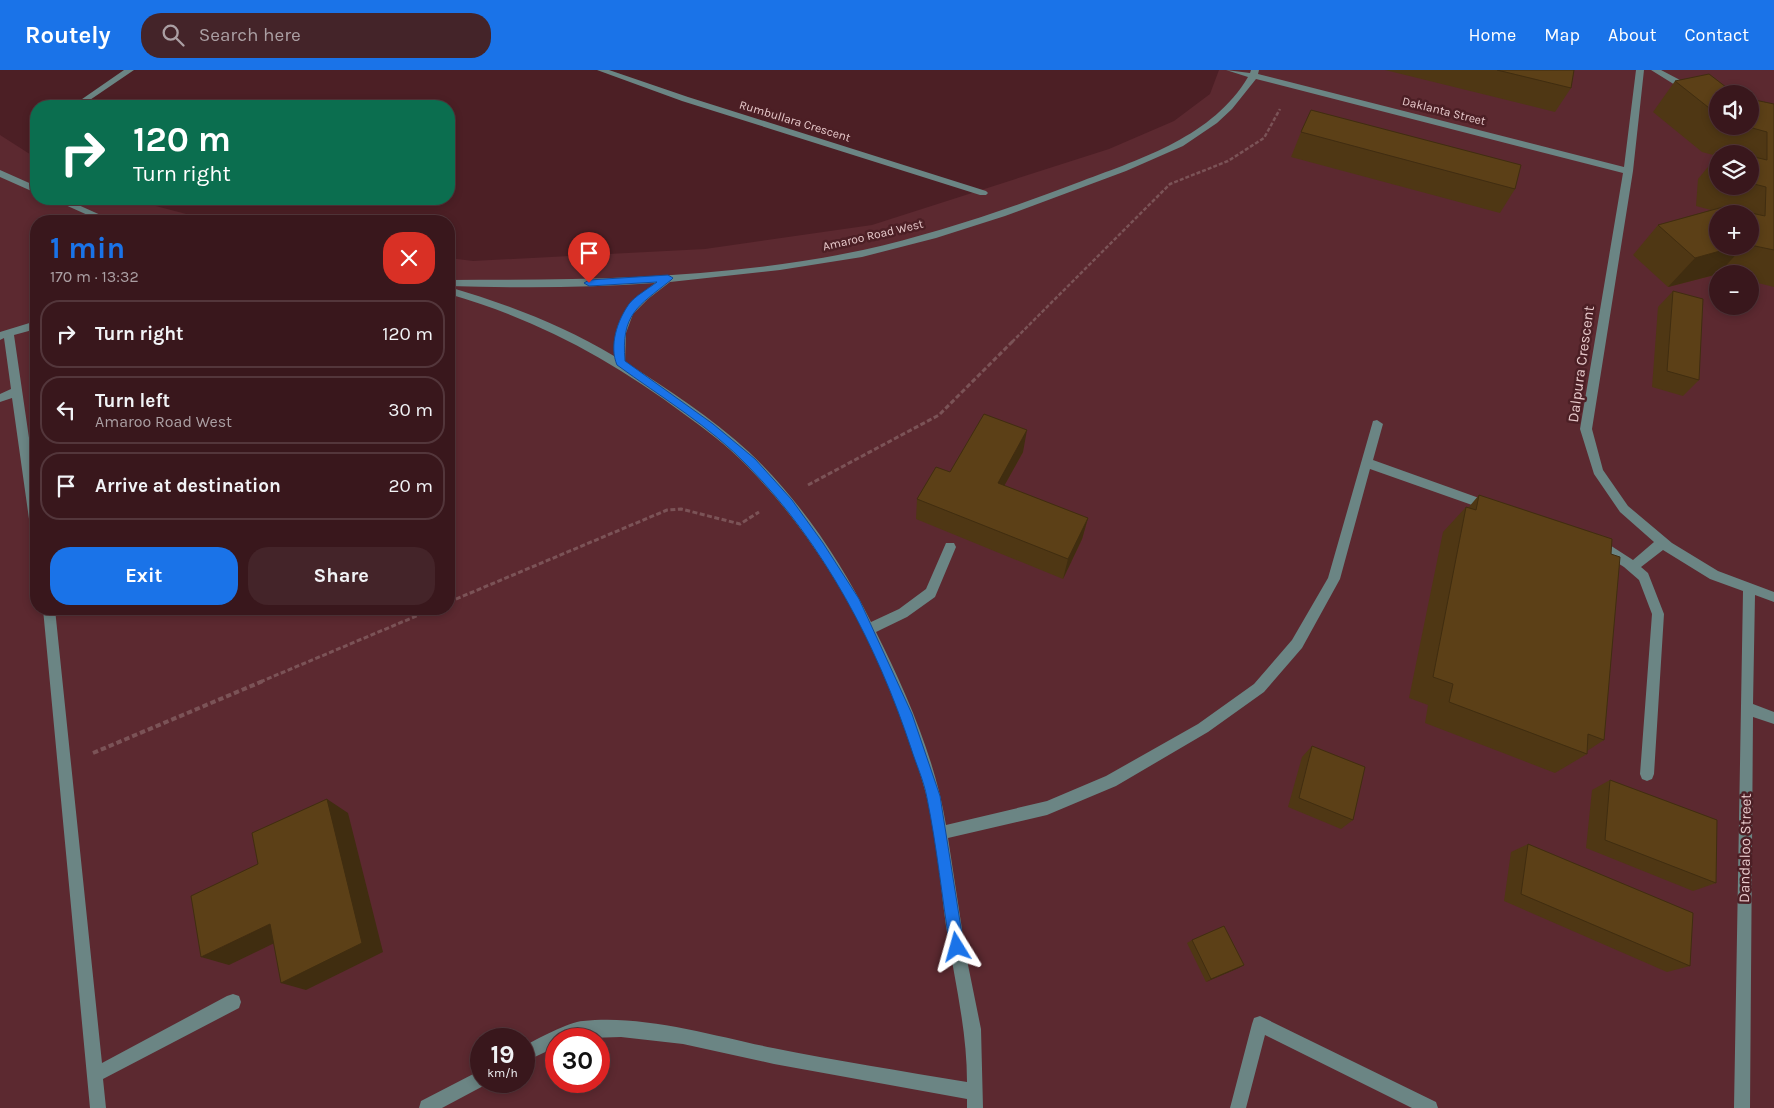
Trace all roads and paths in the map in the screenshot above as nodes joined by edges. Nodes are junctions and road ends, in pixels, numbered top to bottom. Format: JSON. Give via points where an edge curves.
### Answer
{"nodes":[{"id":1,"x":130,"y":70,"type":"edge"},
{"id":2,"x":601,"y":70,"type":"edge"},
{"id":3,"x":1230,"y":70,"type":"edge"},
{"id":4,"x":1640,"y":70,"type":"edge"},
{"id":5,"x":1655,"y":70,"type":"edge"},
{"id":6,"x":1254,"y":73,"type":"edge"},
{"id":7,"x":1292,"y":85,"type":"junction"},
{"id":8,"x":85,"y":100,"type":"edge"},
{"id":9,"x":1709,"y":100,"type":"edge"},
{"id":10,"x":1628,"y":171,"type":"junction"},
{"id":11,"x":0,"y":173,"type":"edge"},
{"id":12,"x":30,"y":187,"type":"edge"},
{"id":13,"x":983,"y":193,"type":"dead end"},
{"id":14,"x":71,"y":205,"type":"edge"},
{"id":15,"x":95,"y":215,"type":"edge"},
{"id":16,"x":668,"y":278,"type":"junction"},
{"id":17,"x":455,"y":291,"type":"edge"},
{"id":18,"x":455,"y":292,"type":"edge"},
{"id":19,"x":30,"y":326,"type":"edge"},
{"id":20,"x":4,"y":335,"type":"edge"},
{"id":21,"x":620,"y":362,"type":"junction"},
{"id":22,"x":16,"y":392,"type":"junction"},
{"id":23,"x":0,"y":398,"type":"edge"},
{"id":24,"x":1377,"y":424,"type":"dead end"},
{"id":25,"x":1366,"y":463,"type":"junction"},
{"id":26,"x":30,"y":486,"type":"edge"},
{"id":27,"x":783,"y":498,"type":"junction"},
{"id":28,"x":1496,"y":508,"type":"edge"},
{"id":29,"x":1589,"y":541,"type":"edge"},
{"id":30,"x":1662,"y":543,"type":"junction"},
{"id":31,"x":950,"y":547,"type":"dead end"},
{"id":32,"x":1633,"y":567,"type":"junction"},
{"id":33,"x":1749,"y":588,"type":"junction"},
{"id":34,"x":1774,"y":596,"type":"edge"},
{"id":35,"x":455,"y":599,"type":"edge"},
{"id":36,"x":50,"y":615,"type":"edge"},
{"id":37,"x":419,"y":615,"type":"edge"},
{"id":38,"x":868,"y":630,"type":"junction"},
{"id":39,"x":1746,"y":708,"type":"junction"},
{"id":40,"x":1774,"y":718,"type":"edge"},
{"id":41,"x":65,"y":765,"type":"junction"},
{"id":42,"x":1647,"y":774,"type":"dead end"},
{"id":43,"x":940,"y":833,"type":"junction"},
{"id":44,"x":233,"y":1002,"type":"dead end"},
{"id":45,"x":610,"y":1030,"type":"edge"},
{"id":46,"x":95,"y":1075,"type":"junction"},
{"id":47,"x":470,"y":1084,"type":"edge"},
{"id":48,"x":975,"y":1100,"type":"edge"},
{"id":49,"x":428,"y":1107,"type":"edge"},
{"id":50,"x":98,"y":1108,"type":"edge"},
{"id":51,"x":1238,"y":1108,"type":"edge"},
{"id":52,"x":1430,"y":1108,"type":"edge"},
{"id":53,"x":1742,"y":1108,"type":"edge"}],
"edges":[{"from":1,"to":8,"type":"street"},
{"from":2,"to":13,"type":"street","name":"Rumbullara Crescent"},
{"from":3,"to":6,"type":"street","name":"Daklanta Street"},
{"from":4,"to":10,"type":"street","name":"Dalpura Crescent"},
{"from":5,"to":9,"type":"street"},
{"from":6,"to":7,"type":"street","name":"Daklanta Street"},
{"from":6,"to":16,"type":"street","name":"Amaroo Road West","via":[[1235,102],[1215,122],[1178,143],[1141,162],[980,221],[829,260]]},
{"from":7,"to":10,"type":"street","name":"Daklanta Street"},
{"from":7,"to":27,"type":"path","via":[[1264,138],[1228,161],[1170,184],[939,415]]},
{"from":10,"to":30,"type":"street","name":"Dalpura Crescent","via":[[1586,429],[1598,470],[1624,509]]},
{"from":11,"to":12,"type":"street"},
{"from":14,"to":15,"type":"street"},
{"from":16,"to":17,"type":"street","name":"Amaroo Road West"},
{"from":16,"to":21,"type":"street","via":[[633,305],[621,330]]},
{"from":18,"to":21,"type":"street","via":[[527,316]]},
{"from":19,"to":20,"type":"street"},
{"from":20,"to":22,"type":"street"},
{"from":21,"to":27,"type":"street","via":[[710,427],[751,462]]},
{"from":22,"to":23,"type":"street"},
{"from":22,"to":26,"type":"street"},
{"from":24,"to":25,"type":"street"},
{"from":25,"to":28,"type":"street"},
{"from":25,"to":43,"type":"street","via":[[1334,579],[1297,644],[1260,688],[1203,728],[1111,781],[1047,808]]},
{"from":27,"to":35,"type":"path","via":[[740,524],[681,509],[667,510]]},
{"from":27,"to":38,"type":"street","via":[[830,562]]},
{"from":29,"to":32,"type":"street"},
{"from":30,"to":32,"type":"street"},
{"from":30,"to":33,"type":"street","name":"Dalpura Crescent","via":[[1714,575]]},
{"from":31,"to":38,"type":"street","via":[[931,593],[903,613]]},
{"from":32,"to":42,"type":"street","via":[[1644,577],[1658,614]]},
{"from":33,"to":34,"type":"street","name":"Dalpura Crescent"},
{"from":33,"to":39,"type":"street","name":"Dandaloo Street"},
{"from":36,"to":41,"type":"street"},
{"from":37,"to":41,"type":"path"},
{"from":38,"to":43,"type":"street","via":[[906,714],[933,796]]},
{"from":39,"to":40,"type":"street"},
{"from":39,"to":53,"type":"street","name":"Dandaloo Street"},
{"from":41,"to":46,"type":"street"},
{"from":43,"to":48,"type":"street","via":[[959,966],[971,1021]]},
{"from":44,"to":46,"type":"street"},
{"from":45,"to":48,"type":"street","via":[[683,1036]]},
{"from":46,"to":50,"type":"street"},
{"from":47,"to":49,"type":"street"},
{"from":51,"to":52,"type":"street","via":[[1260,1024]]}]}
